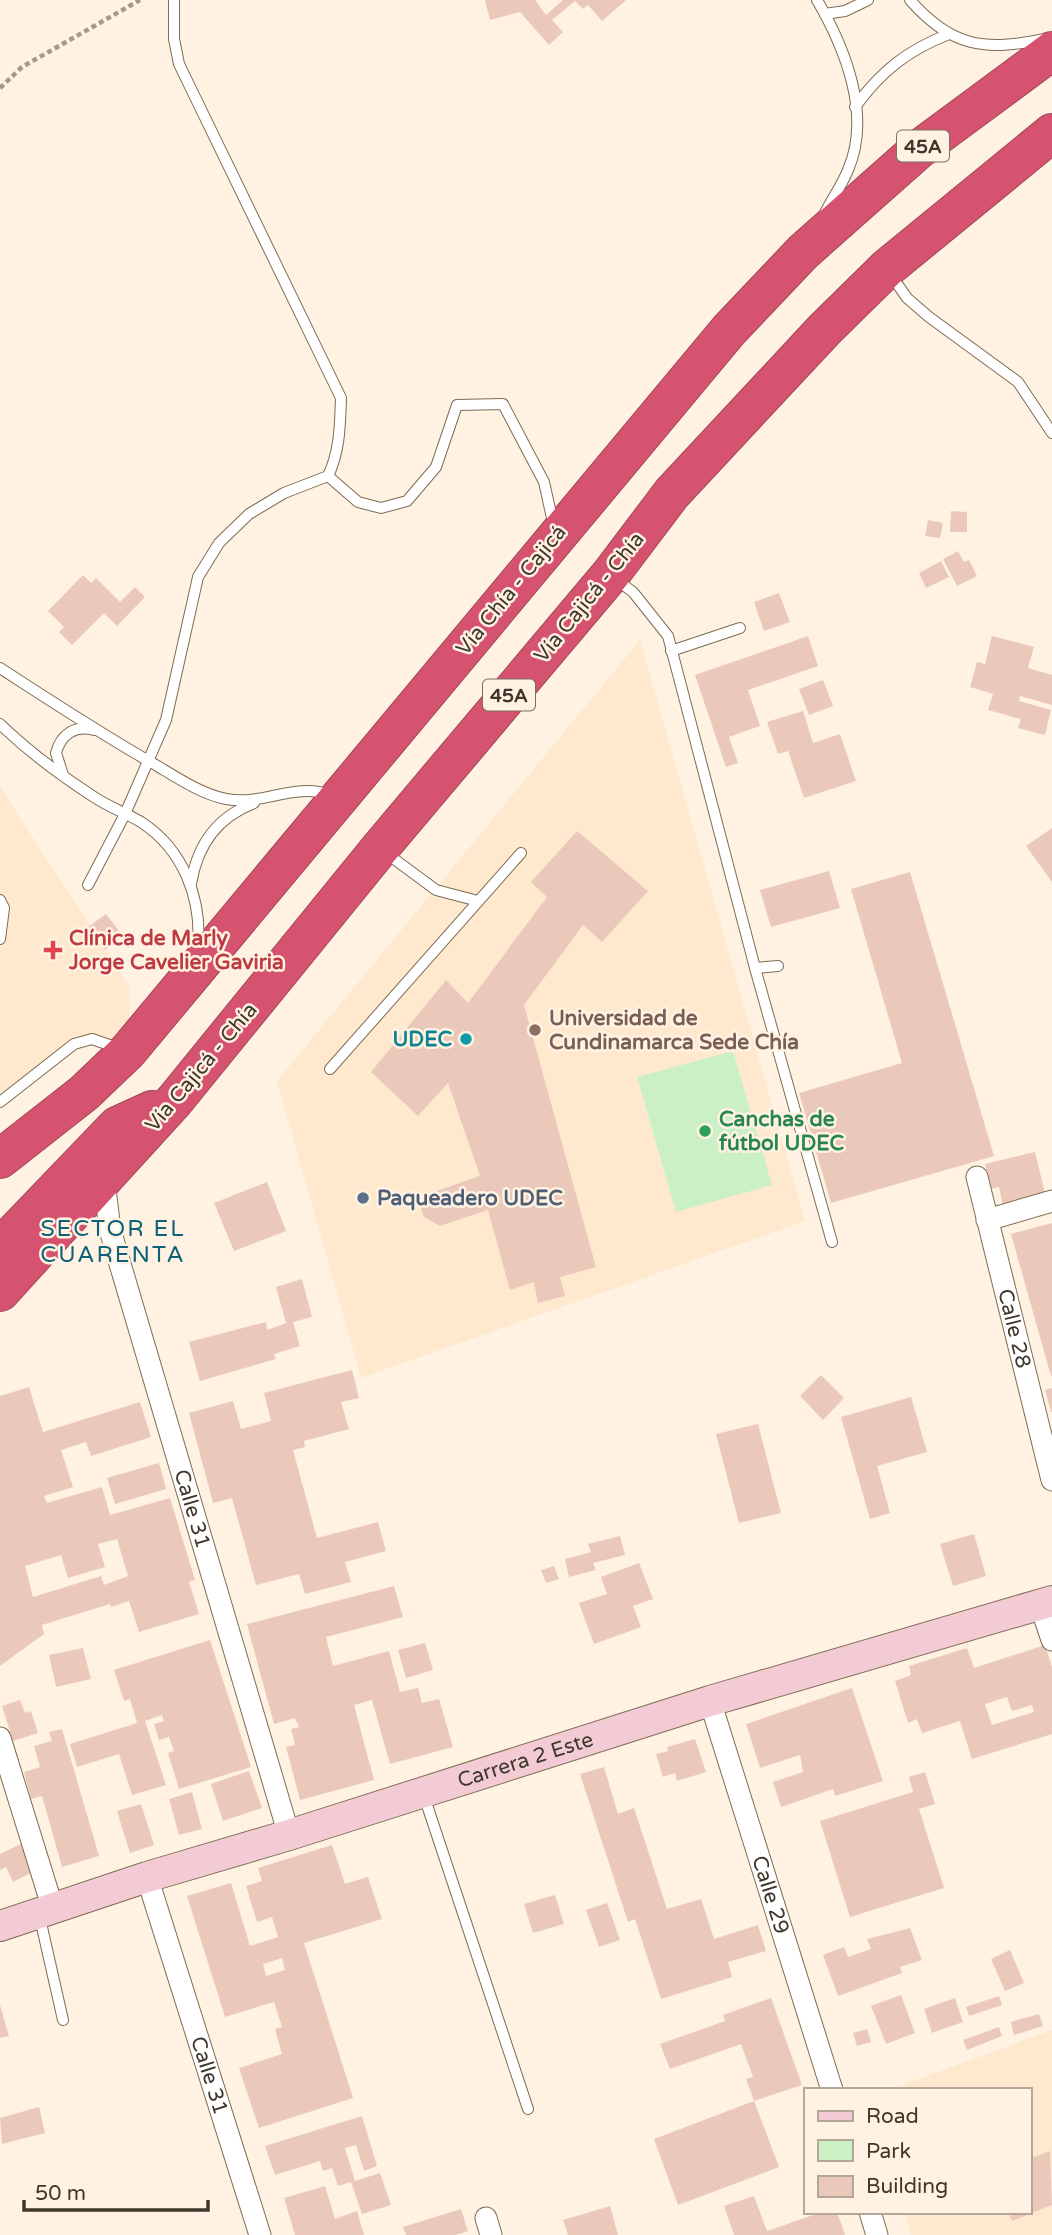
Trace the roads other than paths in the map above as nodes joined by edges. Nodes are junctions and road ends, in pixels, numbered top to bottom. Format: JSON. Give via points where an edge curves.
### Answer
{"nodes":[{"id":1,"x":174,"y":0,"type":"edge"},
{"id":2,"x":817,"y":0,"type":"edge"},
{"id":3,"x":868,"y":0,"type":"edge"},
{"id":4,"x":909,"y":0,"type":"edge"},
{"id":5,"x":825,"y":14,"type":"junction"},
{"id":6,"x":949,"y":34,"type":"junction"},
{"id":7,"x":1052,"y":37,"type":"edge"},
{"id":8,"x":1052,"y":51,"type":"edge"},
{"id":9,"x":855,"y":107,"type":"junction"},
{"id":10,"x":1052,"y":133,"type":"edge"},
{"id":11,"x":803,"y":253,"type":"junction"},
{"id":12,"x":887,"y":268,"type":"junction"},
{"id":13,"x":1052,"y":433,"type":"edge"},
{"id":14,"x":328,"y":476,"type":"junction"},
{"id":15,"x":556,"y":534,"type":"junction"},
{"id":16,"x":610,"y":575,"type":"junction"},
{"id":17,"x":740,"y":628,"type":"dead end"},
{"id":18,"x":671,"y":651,"type":"junction"},
{"id":19,"x":0,"y":667,"type":"edge"},
{"id":20,"x":0,"y":724,"type":"edge"},
{"id":21,"x":100,"y":732,"type":"junction"},
{"id":22,"x":150,"y":762,"type":"junction"},
{"id":23,"x":70,"y":780,"type":"junction"},
{"id":24,"x":340,"y":799,"type":"junction"},
{"id":25,"x":257,"y":802,"type":"junction"},
{"id":26,"x":125,"y":814,"type":"junction"},
{"id":27,"x":380,"y":848,"type":"junction"},
{"id":28,"x":521,"y":853,"type":"dead end"},
{"id":29,"x":191,"y":884,"type":"junction"},
{"id":30,"x":88,"y":885,"type":"dead end"},
{"id":31,"x":0,"y":900,"type":"edge"},
{"id":32,"x":478,"y":901,"type":"junction"},
{"id":33,"x":0,"y":939,"type":"edge"},
{"id":34,"x":778,"y":966,"type":"dead end"},
{"id":35,"x":755,"y":968,"type":"junction"},
{"id":36,"x":192,"y":974,"type":"junction"},
{"id":37,"x":128,"y":1051,"type":"junction"},
{"id":38,"x":330,"y":1069,"type":"dead end"},
{"id":39,"x":175,"y":1100,"type":"junction"},
{"id":40,"x":0,"y":1102,"type":"edge"},
{"id":41,"x":0,"y":1159,"type":"edge"},
{"id":42,"x":977,"y":1177,"type":"dead end"},
{"id":43,"x":104,"y":1180,"type":"junction"},
{"id":44,"x":1052,"y":1201,"type":"edge"},
{"id":45,"x":987,"y":1220,"type":"junction"},
{"id":46,"x":832,"y":1242,"type":"dead end"},
{"id":47,"x":0,"y":1248,"type":"edge"},
{"id":48,"x":0,"y":1292,"type":"edge"},
{"id":49,"x":1046,"y":1431,"type":"edge"},
{"id":50,"x":1052,"y":1480,"type":"edge"},
{"id":51,"x":1046,"y":1602,"type":"edge"},
{"id":52,"x":1052,"y":1640,"type":"edge"},
{"id":53,"x":710,"y":1701,"type":"junction"},
{"id":54,"x":0,"y":1738,"type":"edge"},
{"id":55,"x":423,"y":1792,"type":"junction"},
{"id":56,"x":289,"y":1835,"type":"junction"},
{"id":57,"x":146,"y":1877,"type":"junction"},
{"id":58,"x":46,"y":1911,"type":"junction"},
{"id":59,"x":0,"y":1926,"type":"edge"},
{"id":60,"x":63,"y":2020,"type":"dead end"},
{"id":61,"x":831,"y":2088,"type":"edge"},
{"id":62,"x":528,"y":2109,"type":"dead end"},
{"id":63,"x":871,"y":2214,"type":"edge"},
{"id":64,"x":260,"y":2235,"type":"edge"},
{"id":65,"x":877,"y":2235,"type":"edge"}],
"edges":[{"from":1,"to":14,"type":"lane","via":[[179,64],[341,398],[339,438]]},
{"from":2,"to":5,"type":"lane"},
{"from":3,"to":5,"type":"lane"},
{"from":4,"to":6,"type":"lane"},
{"from":5,"to":9,"type":"lane","via":[[847,57]]},
{"from":6,"to":7,"type":"lane","via":[[975,44],[1003,47]]},
{"from":6,"to":9,"type":"lane","via":[[895,61]]},
{"from":8,"to":11,"type":"highway","name":"Vía Chía - Cajicá","number":"45A","via":[[918,150]]},
{"from":9,"to":11,"type":"lane","via":[[856,138],[849,169]]},
{"from":10,"to":12,"type":"highway","name":"Vía Cajicá - Chía","number":"45A"},
{"from":11,"to":15,"type":"highway","name":"Vía Chía - Cajicá","number":"45A","via":[[729,330]]},
{"from":12,"to":13,"type":"lane","via":[[907,298],[1018,382]]},
{"from":12,"to":16,"type":"highway","name":"Vía Cajicá - Chía","number":"45A","via":[[672,493]]},
{"from":14,"to":15,"type":"lane","via":[[358,502],[381,508],[407,501],[436,467],[457,405],[503,404],[544,482]]},
{"from":14,"to":22,"type":"lane","via":[[261,507],[219,543],[198,577],[166,720]]},
{"from":15,"to":24,"type":"highway","name":"Vía Chía - Cajicá","number":"45A"},
{"from":16,"to":18,"type":"lane","via":[[657,619]]},
{"from":16,"to":27,"type":"highway","name":"Vía Cajicá - Chía","number":"45A"},
{"from":17,"to":18,"type":"lane"},
{"from":18,"to":35,"type":"lane"},
{"from":19,"to":21,"type":"lane"},
{"from":20,"to":23,"type":"lane"},
{"from":21,"to":22,"type":"lane"},
{"from":21,"to":23,"type":"lane","via":[[84,728],[62,738],[56,761]]},
{"from":22,"to":25,"type":"lane","via":[[212,794]]},
{"from":22,"to":26,"type":"lane"},
{"from":23,"to":26,"type":"lane"},
{"from":24,"to":25,"type":"lane","via":[[299,790]]},
{"from":24,"to":36,"type":"highway","name":"Vía Chía - Cajicá","number":"45A"},
{"from":25,"to":29,"type":"lane","via":[[231,814],[211,833],[197,857]]},
{"from":26,"to":29,"type":"lane","via":[[156,834]]},
{"from":26,"to":30,"type":"lane"},
{"from":27,"to":32,"type":"lane","via":[[436,890]]},
{"from":27,"to":39,"type":"highway","name":"Vía Cajicá - Chía","number":"45A"},
{"from":28,"to":32,"type":"lane"},
{"from":29,"to":36,"type":"lane","via":[[200,929]]},
{"from":31,"to":33,"type":"lane","via":[[4,908]]},
{"from":32,"to":38,"type":"lane"},
{"from":34,"to":35,"type":"lane"},
{"from":35,"to":46,"type":"lane"},
{"from":36,"to":37,"type":"highway","name":"Vía Chía - Cajicá","number":"45A"},
{"from":37,"to":40,"type":"lane","via":[[92,1039],[74,1044]]},
{"from":37,"to":41,"type":"highway","name":"Vía Chía - Cajicá","number":"45A","via":[[84,1093]]},
{"from":39,"to":43,"type":"highway","name":"Vía Cajicá - Chía","number":"45A"},
{"from":39,"to":47,"type":"highway","via":[[117,1125]]},
{"from":42,"to":45,"type":"street","name":"Calle 28"},
{"from":43,"to":48,"type":"highway","name":"Vía Cajicá - Chía","number":"45A"},
{"from":43,"to":56,"type":"street","name":"Calle 31","via":[[110,1230]]},
{"from":44,"to":45,"type":"street"},
{"from":45,"to":49,"type":"street","name":"Calle 28"},
{"from":49,"to":50,"type":"street","name":"Calle 28"},
{"from":51,"to":52,"type":"street"},
{"from":51,"to":53,"type":"street","name":"Carrera 2 Este"},
{"from":53,"to":55,"type":"street","name":"Carrera 2 Este"},
{"from":53,"to":61,"type":"street","name":"Calle 29"},
{"from":54,"to":58,"type":"street"},
{"from":55,"to":56,"type":"street","name":"Carrera 2 Este"},
{"from":55,"to":62,"type":"lane"},
{"from":56,"to":57,"type":"street","name":"Carrera 2 Este"},
{"from":57,"to":58,"type":"street","name":"Carrera 2 Este"},
{"from":57,"to":64,"type":"street","name":"Calle 31"},
{"from":58,"to":59,"type":"street","name":"Carrera 2 Este"},
{"from":58,"to":60,"type":"lane"},
{"from":63,"to":65,"type":"street"}]}
